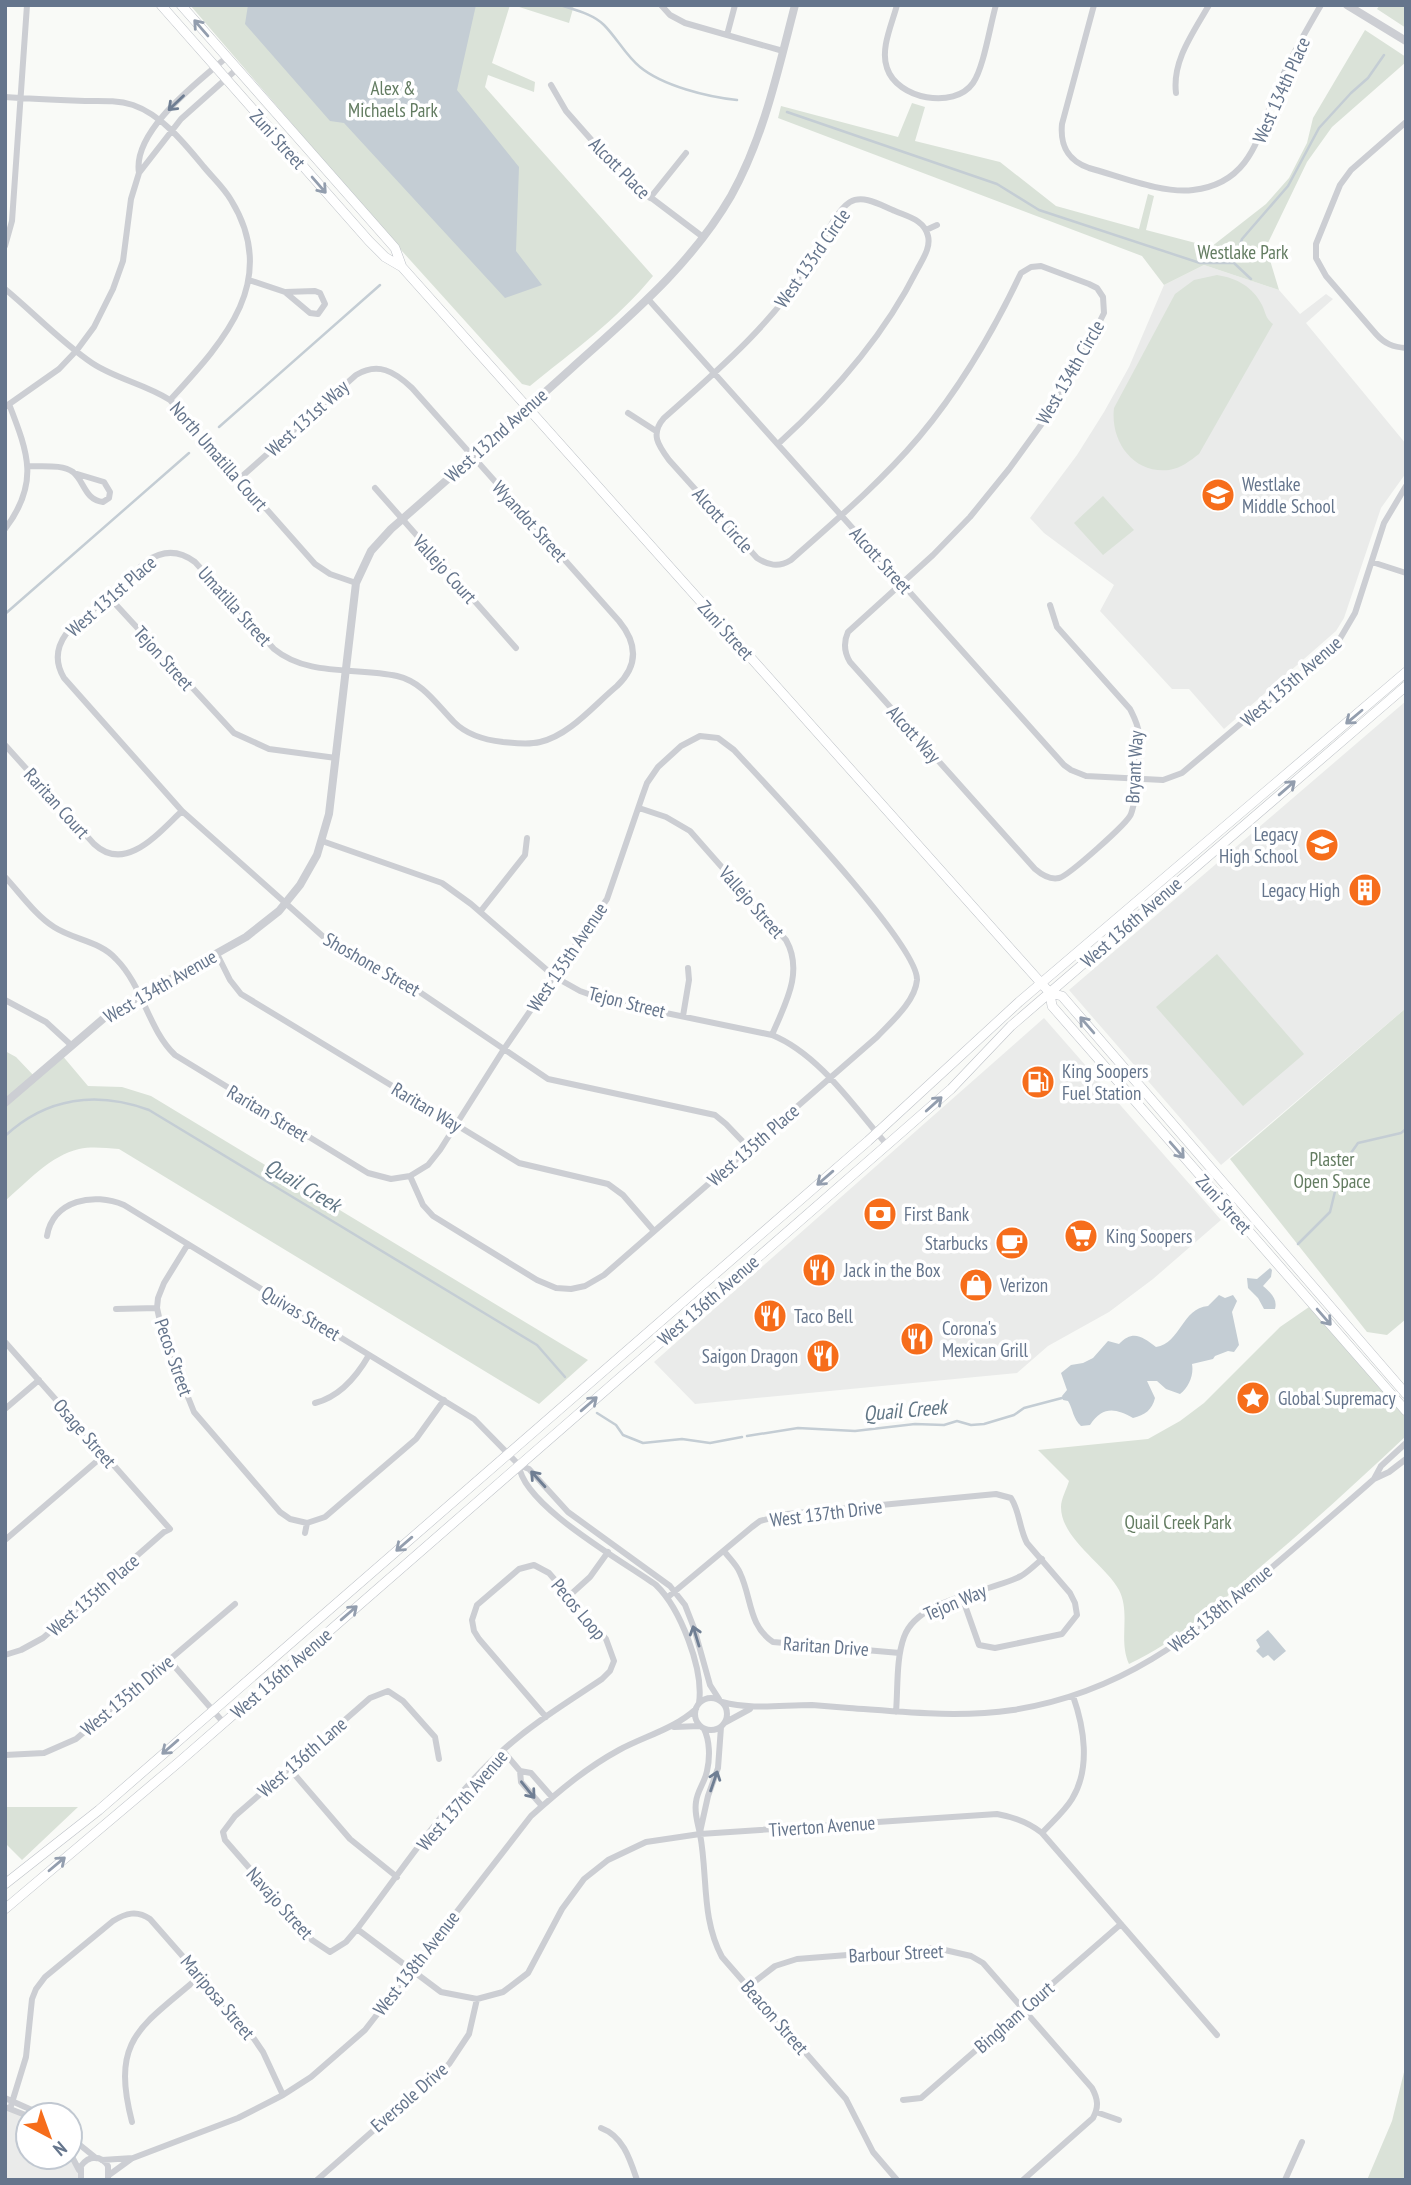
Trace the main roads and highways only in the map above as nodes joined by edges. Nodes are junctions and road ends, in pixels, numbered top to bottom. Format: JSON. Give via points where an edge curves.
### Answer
{"nodes":[{"id":1,"x":160,"y":5,"type":"edge"},
{"id":2,"x":181,"y":5,"type":"edge"},
{"id":3,"x":402,"y":267,"type":"junction"},
{"id":4,"x":1406,"y":672,"type":"edge"},
{"id":5,"x":1406,"y":686,"type":"edge"},
{"id":6,"x":1231,"y":828,"type":"junction"},
{"id":7,"x":1042,"y":984,"type":"junction"},
{"id":8,"x":1050,"y":993,"type":"junction"},
{"id":9,"x":1406,"y":1394,"type":"edge"},
{"id":10,"x":1406,"y":1411,"type":"edge"},
{"id":11,"x":5,"y":1884,"type":"edge"},
{"id":12,"x":5,"y":1909,"type":"edge"}],
"edges":[{"from":1,"to":3,"type":"main road","name":"Zuni Street","one_way":true,"via":[[369,242]]},
{"from":3,"to":2,"type":"main road","name":"Zuni Street","one_way":true,"via":[[395,248]]},
{"from":3,"to":7,"type":"main road","name":"Zuni Street"},
{"from":4,"to":6,"type":"main road","name":"West 136th Avenue","one_way":true},
{"from":6,"to":5,"type":"main road","name":"West 136th Avenue","one_way":true},
{"from":6,"to":7,"type":"main road","name":"West 136th Avenue"},
{"from":6,"to":8,"type":"main road","name":"West 136th Avenue"},
{"from":7,"to":8,"type":"main road","name":"Zuni Street"},
{"from":7,"to":11,"type":"main road","name":"West 136th Avenue","one_way":true,"via":[[99,1810]]},
{"from":9,"to":8,"type":"main road","name":"Zuni Street","one_way":true,"via":[[1062,996]]},
{"from":8,"to":10,"type":"main road","name":"Zuni Street","one_way":true,"via":[[1052,1006]]},
{"from":12,"to":8,"type":"main road","name":"West 136th Avenue","one_way":true,"via":[[951,1089],[1001,1035]]}]}
